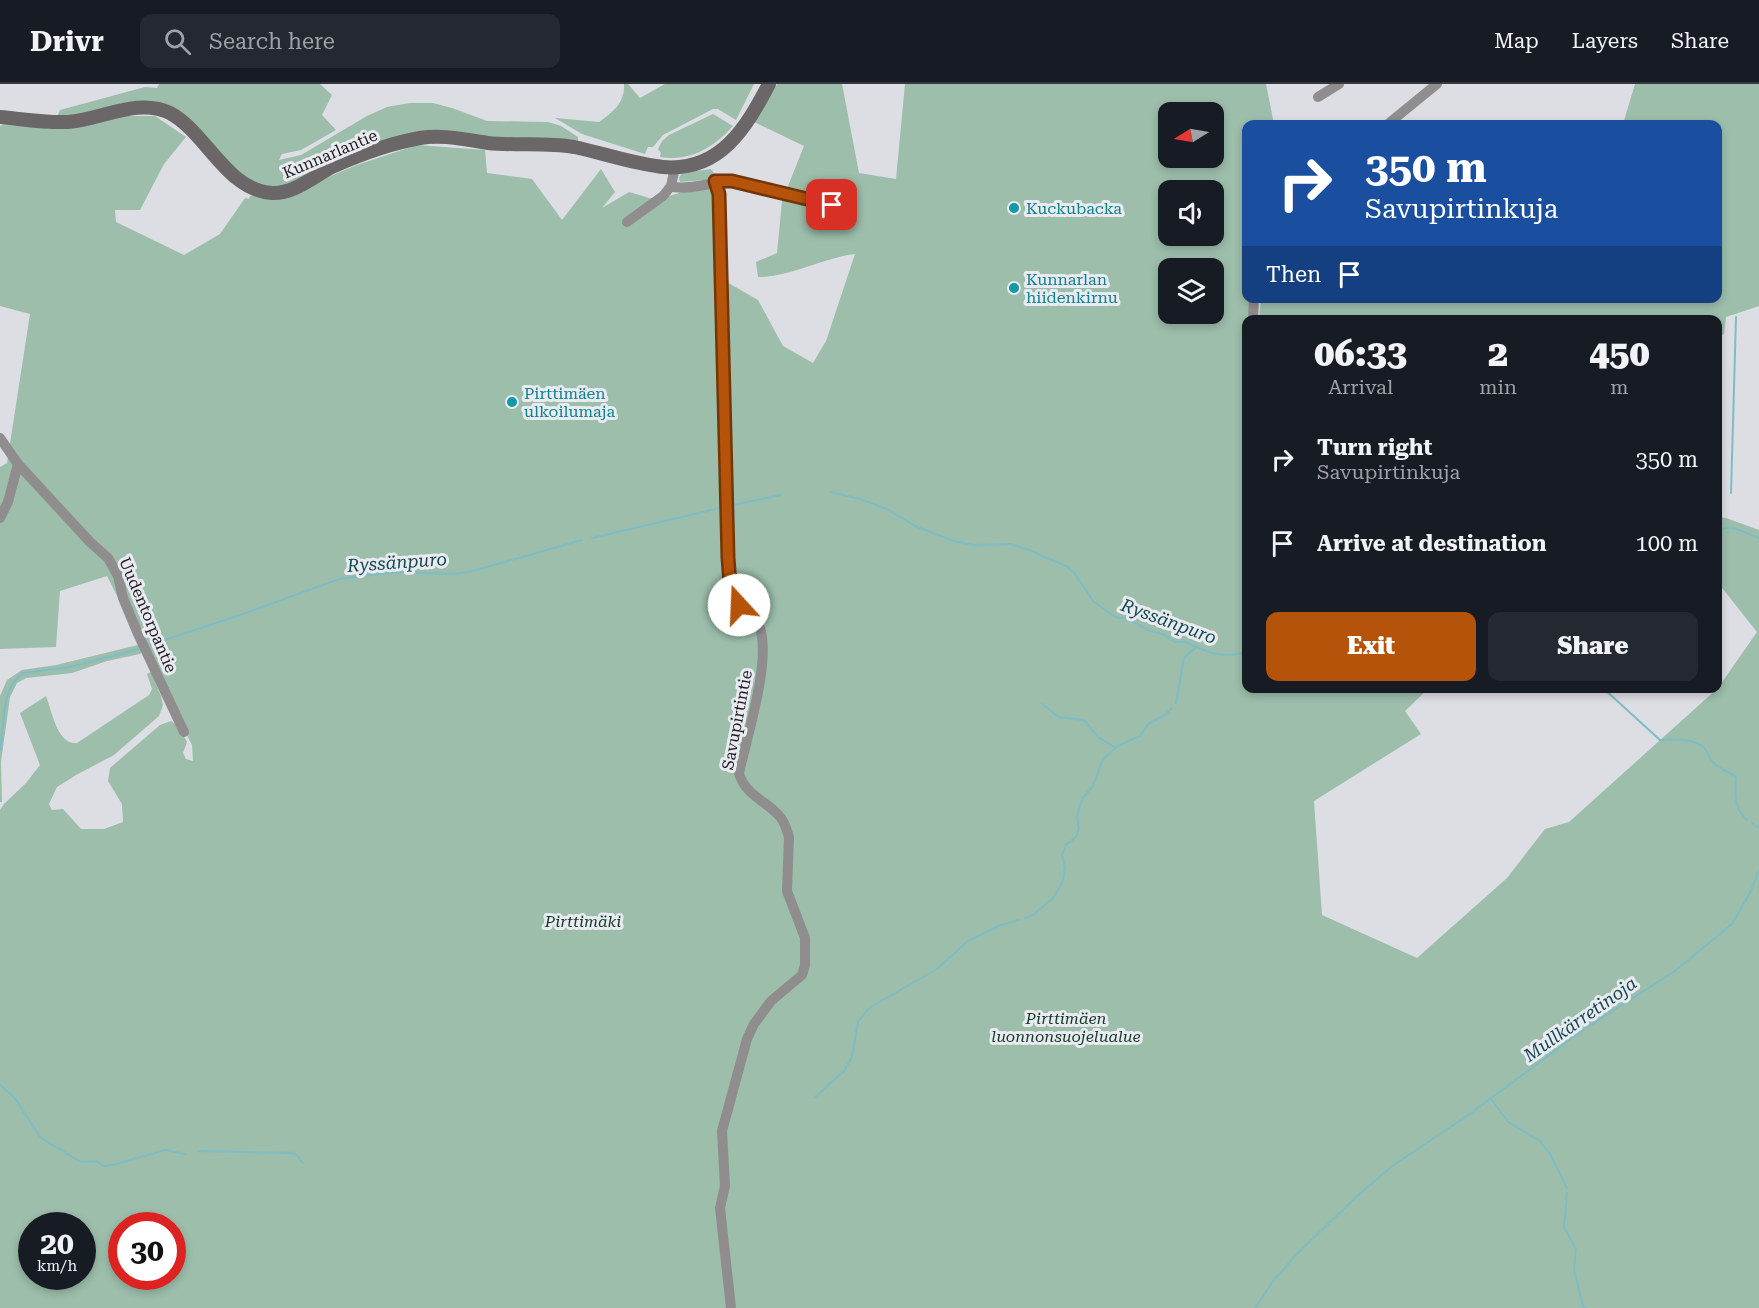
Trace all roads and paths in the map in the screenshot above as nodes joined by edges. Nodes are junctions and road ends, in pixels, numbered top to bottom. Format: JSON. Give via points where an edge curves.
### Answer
{"nodes":[{"id":1,"x":769,"y":84,"type":"edge"},
{"id":2,"x":1339,"y":84,"type":"edge"},
{"id":3,"x":1437,"y":84,"type":"edge"},
{"id":4,"x":1318,"y":97,"type":"dead end"},
{"id":5,"x":0,"y":117,"type":"edge"},
{"id":6,"x":1393,"y":120,"type":"edge"},
{"id":7,"x":675,"y":167,"type":"junction"},
{"id":8,"x":715,"y":181,"type":"junction"},
{"id":9,"x":671,"y":186,"type":"junction"},
{"id":10,"x":832,"y":205,"type":"dead end"},
{"id":11,"x":627,"y":222,"type":"dead end"},
{"id":12,"x":0,"y":438,"type":"edge"},
{"id":13,"x":18,"y":464,"type":"junction"},
{"id":14,"x":0,"y":518,"type":"edge"},
{"id":15,"x":184,"y":732,"type":"dead end"},
{"id":16,"x":731,"y":1308,"type":"edge"}],
"edges":[{"from":1,"to":7,"type":"main road","name":"Kunnarlantie","via":[[750,119],[724,150],[698,163]]},
{"from":2,"to":4,"type":"street"},
{"from":3,"to":6,"type":"street"},
{"from":5,"to":7,"type":"main road","name":"Kunnarlantie","via":[[71,122],[138,108],[162,110],[185,124],[237,177],[256,189],[272,193],[291,189],[355,158],[430,136],[499,144],[558,145]]},
{"from":7,"to":9,"type":"street"},
{"from":8,"to":9,"type":"street","via":[[681,188]]},
{"from":8,"to":10,"type":"street","via":[[732,181]]},
{"from":8,"to":16,"type":"street","name":"Savupirtintie","via":[[719,194],[729,585],[731,596],[758,624],[764,639],[764,659],[739,773],[749,792],[781,818],[786,829],[787,891],[805,938],[802,975],[771,1001],[747,1039],[723,1131],[725,1186],[720,1208]]},
{"from":9,"to":11,"type":"street"},
{"from":12,"to":13,"type":"street","name":"Uudentorpantie"},
{"from":13,"to":14,"type":"street"},
{"from":13,"to":15,"type":"street","name":"Uudentorpantie","via":[[108,558]]}]}
